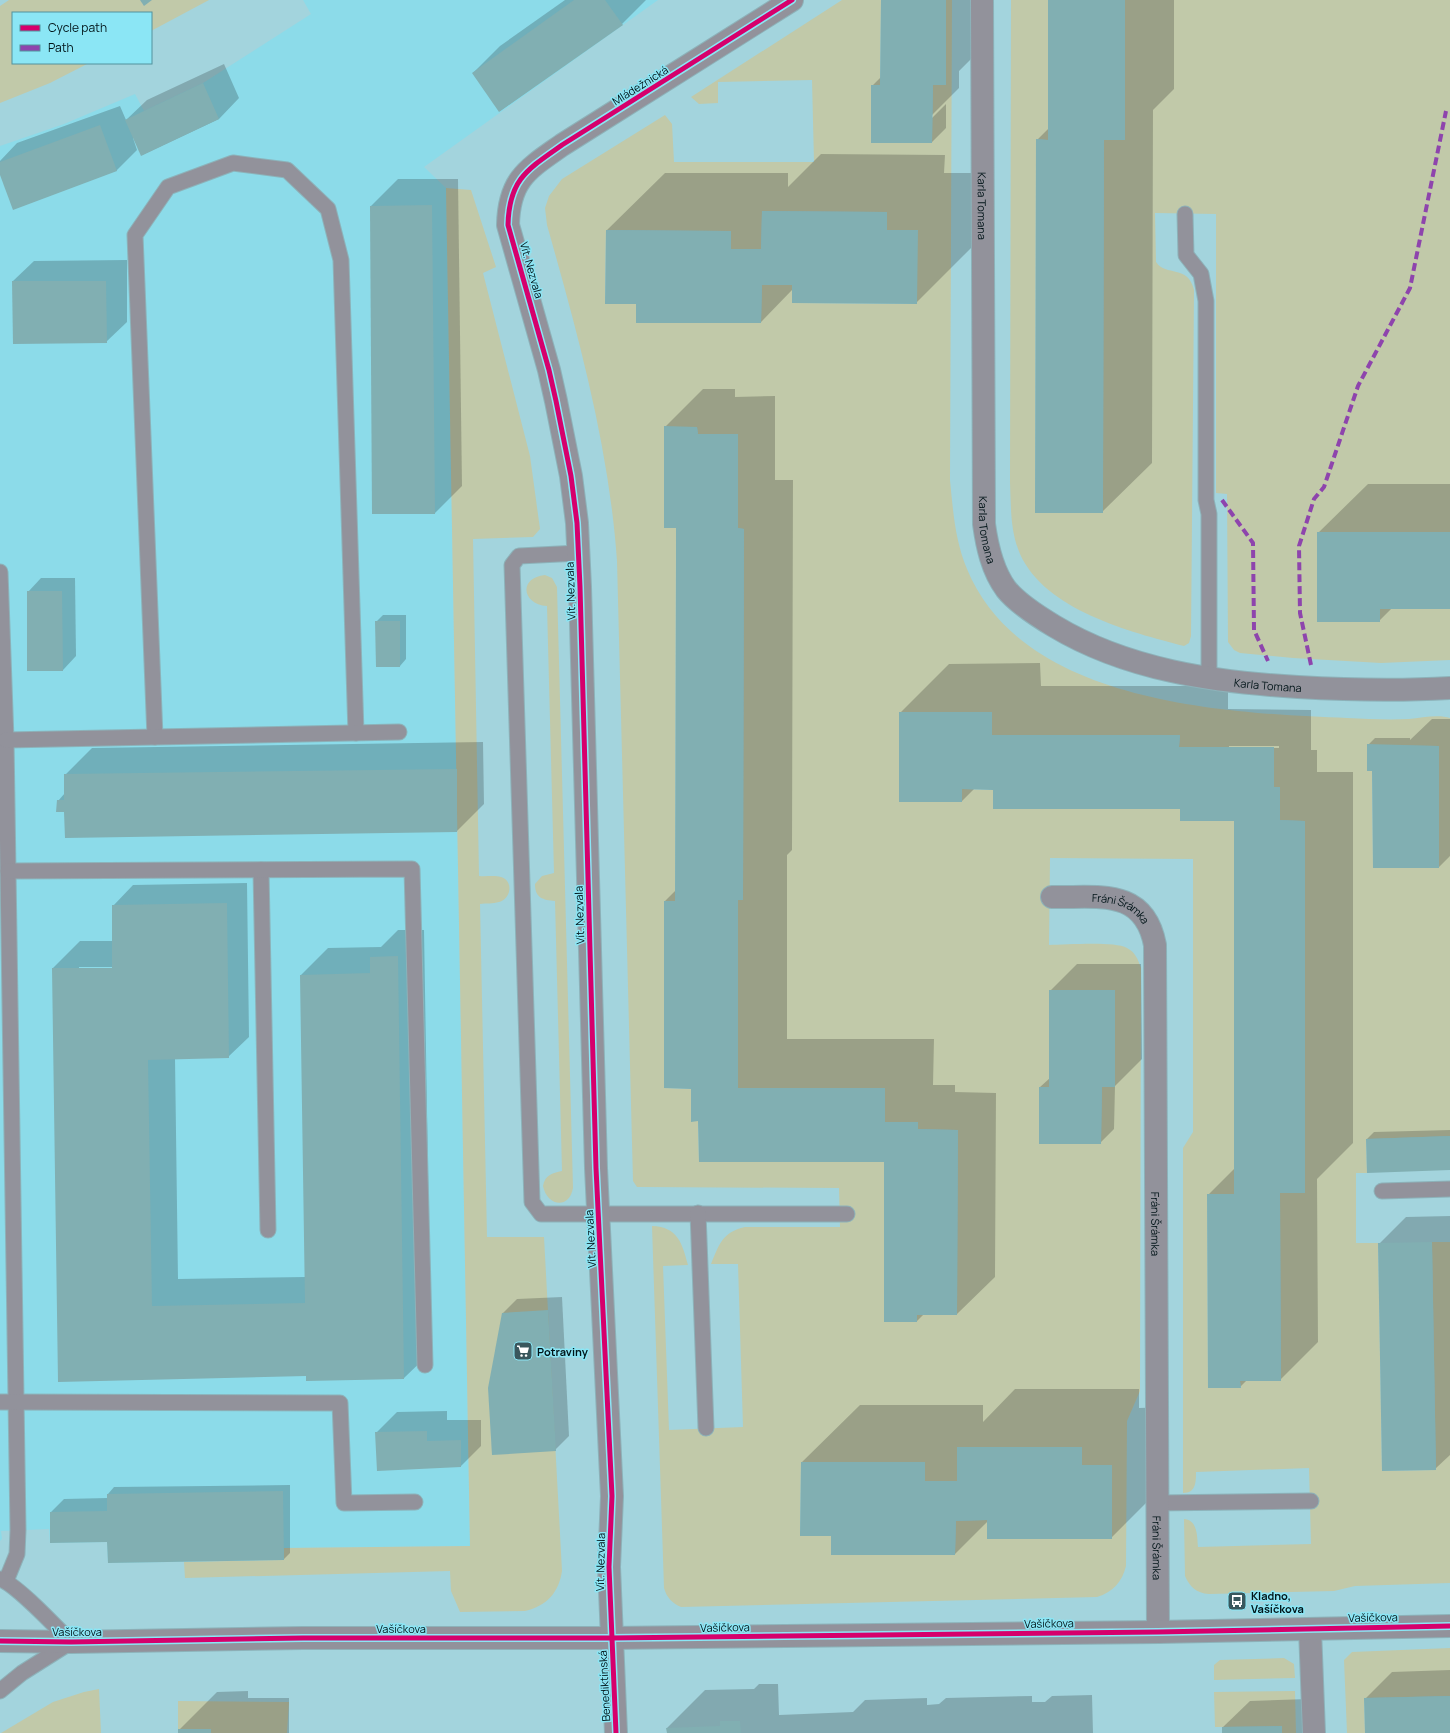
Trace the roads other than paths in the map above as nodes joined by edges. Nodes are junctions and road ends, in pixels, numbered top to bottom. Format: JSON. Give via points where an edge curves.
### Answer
{"nodes":[{"id":1,"x":792,"y":0,"type":"edge"},
{"id":2,"x":982,"y":0,"type":"edge"},
{"id":3,"x":511,"y":199,"type":"joint"},
{"id":4,"x":1185,"y":214,"type":"dead end"},
{"id":5,"x":579,"y":554,"type":"junction"},
{"id":6,"x":0,"y":572,"type":"edge"},
{"id":7,"x":1210,"y":678,"type":"junction"},
{"id":8,"x":1450,"y":688,"type":"edge"},
{"id":9,"x":399,"y":732,"type":"dead end"},
{"id":10,"x":356,"y":733,"type":"junction"},
{"id":11,"x":155,"y":737,"type":"junction"},
{"id":12,"x":6,"y":740,"type":"junction"},
{"id":13,"x":261,"y":870,"type":"junction"},
{"id":14,"x":8,"y":871,"type":"junction"},
{"id":15,"x":1052,"y":897,"type":"dead end"},
{"id":16,"x":5,"y":1105,"type":"edge"},
{"id":17,"x":1450,"y":1189,"type":"edge"},
{"id":18,"x":1382,"y":1191,"type":"dead end"},
{"id":19,"x":698,"y":1213,"type":"junction"},
{"id":20,"x":598,"y":1214,"type":"junction"},
{"id":21,"x":846,"y":1214,"type":"dead end"},
{"id":22,"x":268,"y":1230,"type":"dead end"},
{"id":23,"x":425,"y":1365,"type":"dead end"},
{"id":24,"x":0,"y":1402,"type":"edge"},
{"id":25,"x":16,"y":1402,"type":"junction"},
{"id":26,"x":706,"y":1428,"type":"dead end"},
{"id":27,"x":1311,"y":1501,"type":"dead end"},
{"id":28,"x":415,"y":1502,"type":"dead end"},
{"id":29,"x":1157,"y":1504,"type":"junction"},
{"id":30,"x":3,"y":1580,"type":"edge"},
{"id":31,"x":1450,"y":1626,"type":"edge"},
{"id":32,"x":1310,"y":1629,"type":"junction"},
{"id":33,"x":1158,"y":1632,"type":"junction"},
{"id":34,"x":611,"y":1638,"type":"junction"},
{"id":35,"x":0,"y":1642,"type":"edge"},
{"id":36,"x":71,"y":1642,"type":"junction"},
{"id":37,"x":0,"y":1691,"type":"edge"},
{"id":38,"x":616,"y":1733,"type":"edge"},
{"id":39,"x":1314,"y":1733,"type":"edge"}],
"edges":[{"from":1,"to":3,"type":"street","name":"Mládežnická","via":[[562,145],[523,175]]},
{"from":2,"to":7,"type":"street","name":"Karla Tomana","via":[[983,509],[990,556],[1006,590],[1063,632],[1134,661]]},
{"from":3,"to":5,"type":"street","name":"Vít. Nezvala","via":[[508,225],[556,401],[571,476]]},
{"from":4,"to":7,"type":"lane","via":[[1186,256],[1201,274],[1206,301],[1206,500],[1209,514]]},
{"from":5,"to":20,"type":"street","name":"Vít. Nezvala"},
{"from":5,"to":20,"type":"lane","via":[[519,556],[512,565],[532,1202],[541,1214]]},
{"from":6,"to":12,"type":"lane"},
{"from":7,"to":8,"type":"street","name":"Karla Tomana","via":[[1244,684],[1325,689]]},
{"from":9,"to":10,"type":"lane"},
{"from":10,"to":11,"type":"lane"},
{"from":10,"to":11,"type":"lane","via":[[341,260],[328,209],[287,170],[233,163],[168,186],[135,235]]},
{"from":11,"to":12,"type":"lane"},
{"from":12,"to":14,"type":"lane"},
{"from":13,"to":14,"type":"lane"},
{"from":13,"to":22,"type":"lane"},
{"from":13,"to":23,"type":"lane","via":[[412,869]]},
{"from":14,"to":16,"type":"lane"},
{"from":15,"to":29,"type":"street","name":"Fráni Šrámka","via":[[1106,898],[1128,903],[1147,919],[1156,945]]},
{"from":16,"to":25,"type":"lane"},
{"from":17,"to":18,"type":"lane"},
{"from":19,"to":20,"type":"lane"},
{"from":19,"to":21,"type":"lane"},
{"from":19,"to":26,"type":"lane"},
{"from":20,"to":34,"type":"street","name":"Vít. Nezvala","via":[[612,1496],[609,1567]]},
{"from":24,"to":25,"type":"lane"},
{"from":25,"to":28,"type":"lane","via":[[340,1402],[344,1503]]},
{"from":25,"to":30,"type":"lane","via":[[17,1554]]},
{"from":27,"to":29,"type":"lane"},
{"from":29,"to":33,"type":"street","name":"Fráni Šrámka"},
{"from":30,"to":36,"type":"lane"},
{"from":31,"to":32,"type":"street","name":"Vašíčkova"},
{"from":32,"to":33,"type":"street","name":"Vašíčkova"},
{"from":32,"to":39,"type":"street"},
{"from":33,"to":34,"type":"street","name":"Vašíčkova"},
{"from":34,"to":36,"type":"street","name":"Vašíčkova","via":[[303,1638]]},
{"from":34,"to":38,"type":"street","name":"Benediktínská"},
{"from":35,"to":36,"type":"street","name":"Vašíčkova"},
{"from":36,"to":37,"type":"lane","via":[[22,1673]]}]}
